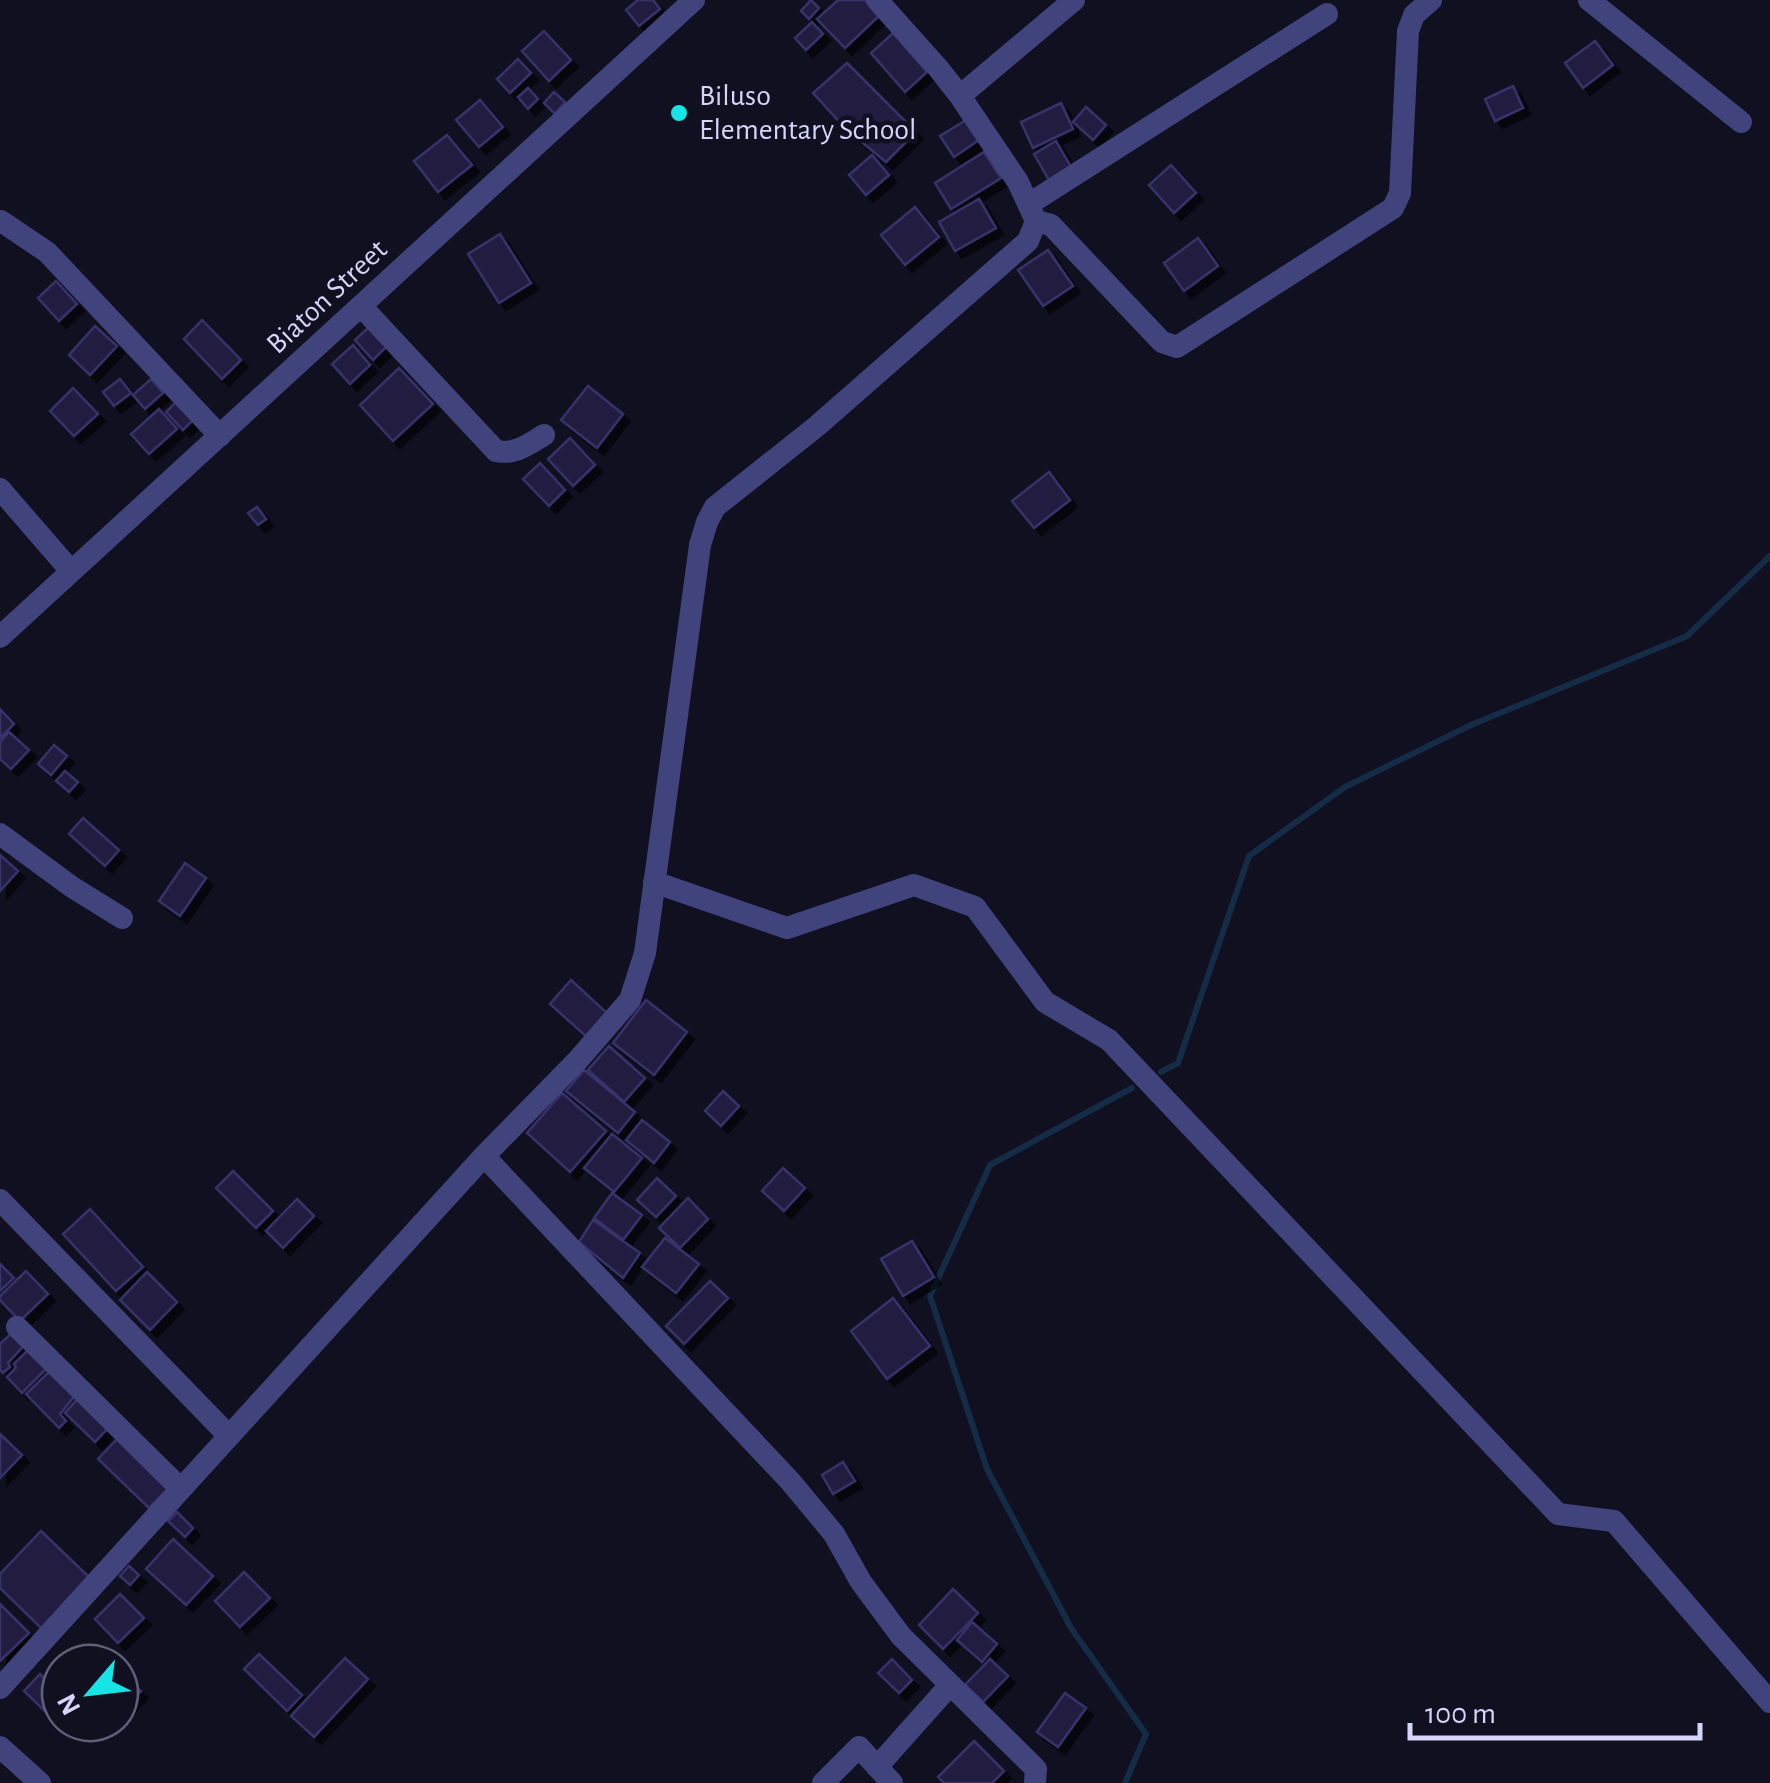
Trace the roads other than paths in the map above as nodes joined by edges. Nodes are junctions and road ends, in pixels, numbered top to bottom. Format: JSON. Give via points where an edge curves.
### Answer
{"nodes":[{"id":1,"x":694,"y":0,"type":"edge"},
{"id":2,"x":876,"y":0,"type":"edge"},
{"id":3,"x":1074,"y":0,"type":"edge"},
{"id":4,"x":1431,"y":0,"type":"edge"},
{"id":5,"x":1590,"y":0,"type":"edge"},
{"id":6,"x":1327,"y":14,"type":"dead end"},
{"id":7,"x":960,"y":96,"type":"junction"},
{"id":8,"x":1741,"y":122,"type":"dead end"},
{"id":9,"x":1032,"y":213,"type":"junction"},
{"id":10,"x":1,"y":221,"type":"edge"},
{"id":11,"x":361,"y":306,"type":"junction"},
{"id":12,"x":544,"y":435,"type":"dead end"},
{"id":13,"x":220,"y":436,"type":"junction"},
{"id":14,"x":0,"y":489,"type":"edge"},
{"id":15,"x":71,"y":570,"type":"junction"},
{"id":16,"x":0,"y":637,"type":"edge"},
{"id":17,"x":0,"y":834,"type":"edge"},
{"id":18,"x":654,"y":882,"type":"junction"},
{"id":19,"x":122,"y":918,"type":"dead end"},
{"id":20,"x":484,"y":1156,"type":"junction"},
{"id":21,"x":0,"y":1200,"type":"edge"},
{"id":22,"x":17,"y":1327,"type":"dead end"},
{"id":23,"x":229,"y":1436,"type":"junction"},
{"id":24,"x":180,"y":1489,"type":"junction"},
{"id":25,"x":950,"y":1685,"type":"junction"},
{"id":26,"x":0,"y":1688,"type":"edge"},
{"id":27,"x":1770,"y":1702,"type":"edge"},
{"id":28,"x":0,"y":1748,"type":"edge"},
{"id":29,"x":885,"y":1775,"type":"edge"},
{"id":30,"x":40,"y":1783,"type":"edge"},
{"id":31,"x":823,"y":1783,"type":"edge"},
{"id":32,"x":1035,"y":1783,"type":"edge"}],
"edges":[{"from":1,"to":11,"type":"street","name":"Biaton Street"},
{"from":2,"to":7,"type":"street"},
{"from":3,"to":7,"type":"street"},
{"from":4,"to":9,"type":"street","via":[[1408,31],[1400,192],[1392,208],[1177,347],[1162,342]]},
{"from":5,"to":8,"type":"street"},
{"from":6,"to":9,"type":"street"},
{"from":7,"to":9,"type":"street"},
{"from":9,"to":18,"type":"street","via":[[1028,241],[707,522]]},
{"from":10,"to":13,"type":"street","via":[[47,252]]},
{"from":11,"to":12,"type":"street","via":[[496,451],[520,449]]},
{"from":11,"to":13,"type":"street","name":"Biaton Street"},
{"from":13,"to":15,"type":"street","name":"Biaton Street"},
{"from":14,"to":15,"type":"street"},
{"from":15,"to":16,"type":"street","name":"Biaton Street"},
{"from":17,"to":19,"type":"street"},
{"from":18,"to":20,"type":"street","via":[[630,1000]]},
{"from":18,"to":27,"type":"street","via":[[787,928],[914,885],[975,906],[1045,1002],[1109,1040],[1558,1514],[1614,1521]]},
{"from":20,"to":23,"type":"street"},
{"from":20,"to":25,"type":"street","via":[[790,1481],[901,1636]]},
{"from":21,"to":23,"type":"street"},
{"from":22,"to":24,"type":"street"},
{"from":23,"to":24,"type":"street"},
{"from":24,"to":26,"type":"street"},
{"from":25,"to":29,"type":"street"},
{"from":25,"to":32,"type":"street","via":[[1036,1769]]},
{"from":28,"to":30,"type":"street"},
{"from":29,"to":31,"type":"street","via":[[859,1747]]}]}
